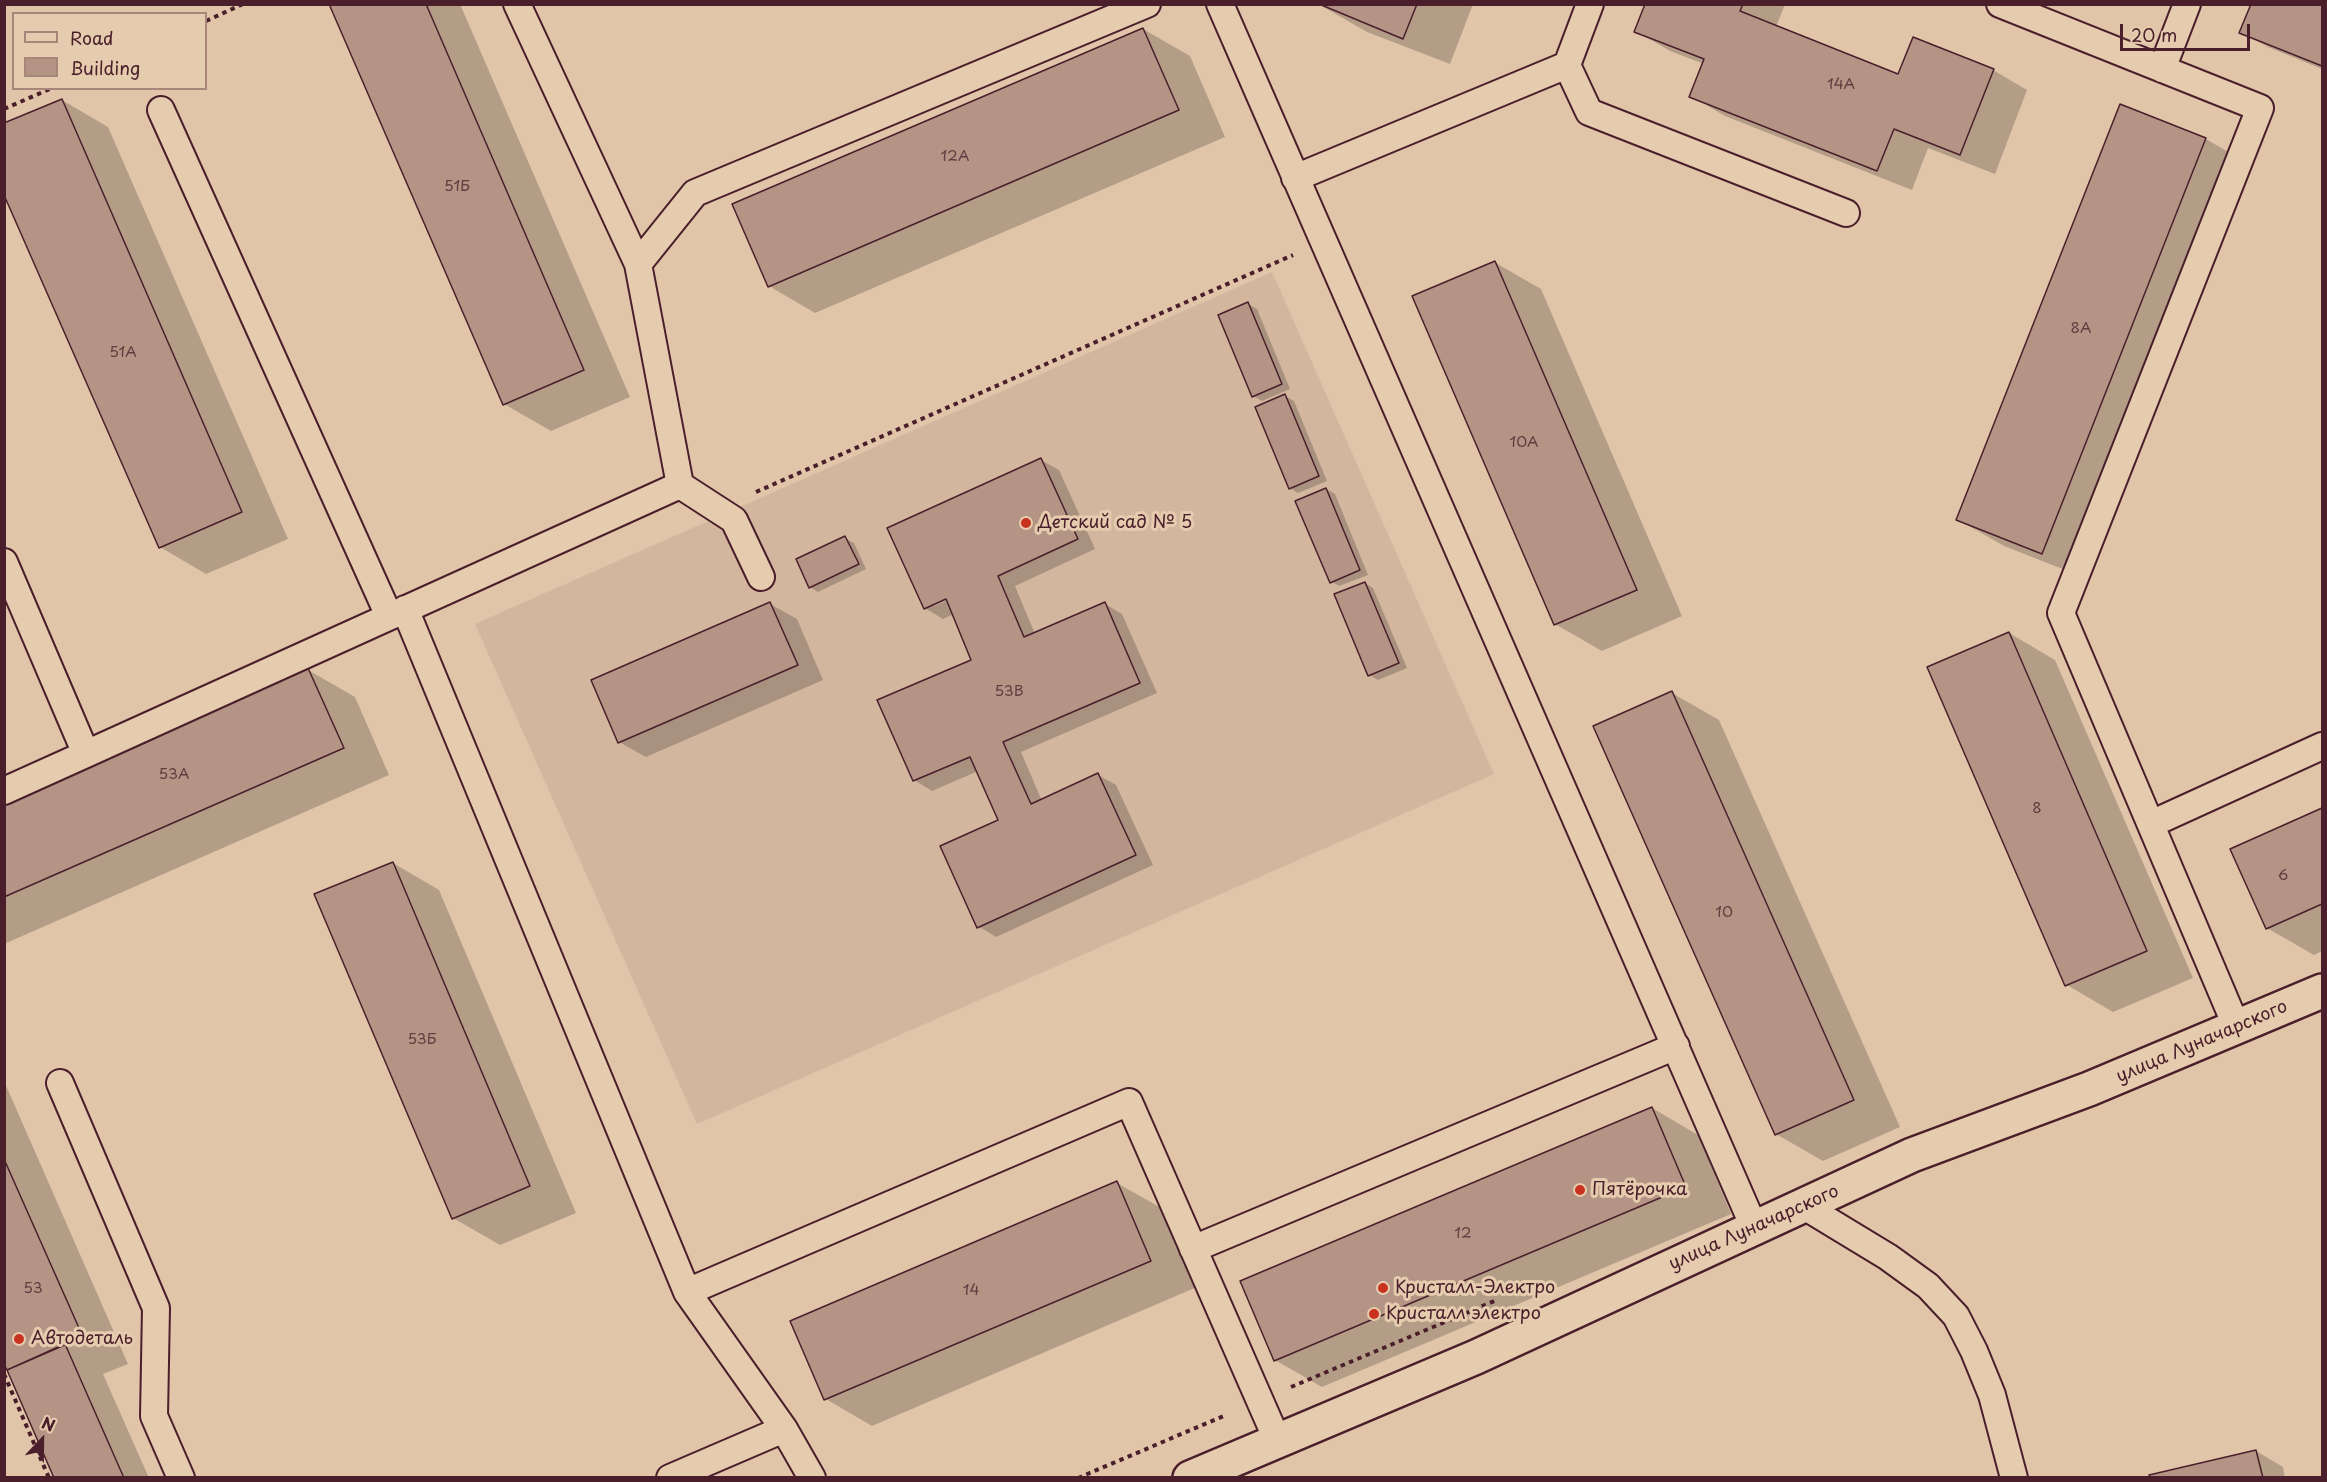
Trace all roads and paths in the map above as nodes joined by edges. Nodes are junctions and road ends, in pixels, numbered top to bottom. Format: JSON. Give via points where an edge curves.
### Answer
{"nodes":[{"id":1,"x":243,"y":4,"type":"edge"},
{"id":2,"x":517,"y":4,"type":"edge"},
{"id":3,"x":1147,"y":4,"type":"edge"},
{"id":4,"x":1220,"y":4,"type":"edge"},
{"id":5,"x":1590,"y":4,"type":"edge"},
{"id":6,"x":2000,"y":4,"type":"edge"},
{"id":7,"x":2187,"y":4,"type":"edge"},
{"id":8,"x":207,"y":21,"type":"edge"},
{"id":9,"x":1567,"y":65,"type":"junction"},
{"id":10,"x":2162,"y":69,"type":"junction"},
{"id":11,"x":47,"y":90,"type":"edge"},
{"id":12,"x":4,"y":109,"type":"edge"},
{"id":13,"x":161,"y":110,"type":"dead end"},
{"id":14,"x":1295,"y":178,"type":"junction"},
{"id":15,"x":1846,"y":213,"type":"dead end"},
{"id":16,"x":1324,"y":242,"type":"junction"},
{"id":17,"x":638,"y":264,"type":"junction"},
{"id":18,"x":680,"y":486,"type":"junction"},
{"id":19,"x":717,"y":509,"type":"junction"},
{"id":20,"x":4,"y":562,"type":"edge"},
{"id":21,"x":761,"y":577,"type":"dead end"},
{"id":22,"x":397,"y":612,"type":"junction"},
{"id":23,"x":2322,"y":746,"type":"edge"},
{"id":24,"x":86,"y":754,"type":"junction"},
{"id":25,"x":4,"y":791,"type":"edge"},
{"id":26,"x":2151,"y":824,"type":"junction"},
{"id":27,"x":2322,"y":991,"type":"edge"},
{"id":28,"x":2237,"y":1028,"type":"junction"},
{"id":29,"x":1676,"y":1046,"type":"junction"},
{"id":30,"x":60,"y":1083,"type":"dead end"},
{"id":31,"x":1804,"y":1206,"type":"junction"},
{"id":32,"x":1754,"y":1227,"type":"junction"},
{"id":33,"x":1193,"y":1250,"type":"junction"},
{"id":34,"x":687,"y":1292,"type":"junction"},
{"id":35,"x":4,"y":1374,"type":"edge"},
{"id":36,"x":783,"y":1428,"type":"junction"},
{"id":37,"x":1278,"y":1442,"type":"junction"},
{"id":38,"x":49,"y":1478,"type":"edge"},
{"id":39,"x":181,"y":1478,"type":"edge"},
{"id":40,"x":670,"y":1478,"type":"edge"},
{"id":41,"x":812,"y":1478,"type":"edge"},
{"id":42,"x":1190,"y":1478,"type":"edge"},
{"id":43,"x":2014,"y":1478,"type":"edge"}],
"edges":[{"from":1,"to":8,"type":"path"},
{"from":2,"to":17,"type":"lane"},
{"from":3,"to":17,"type":"lane","via":[[695,193]]},
{"from":4,"to":14,"type":"lane"},
{"from":5,"to":9,"type":"lane"},
{"from":6,"to":10,"type":"lane"},
{"from":7,"to":10,"type":"lane"},
{"from":9,"to":14,"type":"lane"},
{"from":9,"to":15,"type":"lane","via":[[1589,112]]},
{"from":10,"to":26,"type":"lane","via":[[2260,108],[2061,613]]},
{"from":11,"to":12,"type":"path"},
{"from":13,"to":22,"type":"lane"},
{"from":14,"to":16,"type":"lane"},
{"from":16,"to":19,"type":"path"},
{"from":16,"to":29,"type":"lane"},
{"from":17,"to":18,"type":"lane"},
{"from":18,"to":19,"type":"lane"},
{"from":18,"to":22,"type":"lane"},
{"from":19,"to":21,"type":"lane","via":[[734,520]]},
{"from":20,"to":24,"type":"lane"},
{"from":22,"to":24,"type":"lane"},
{"from":22,"to":34,"type":"lane"},
{"from":23,"to":26,"type":"lane"},
{"from":24,"to":25,"type":"lane"},
{"from":26,"to":28,"type":"lane"},
{"from":27,"to":28,"type":"street","name":"улица Луначарского"},
{"from":28,"to":31,"type":"street","name":"улица Луначарского","via":[[1912,1155]]},
{"from":29,"to":32,"type":"lane"},
{"from":29,"to":33,"type":"lane"},
{"from":30,"to":39,"type":"lane","via":[[156,1308],[154,1416]]},
{"from":31,"to":32,"type":"street","name":"улица Луначарского"},
{"from":31,"to":43,"type":"lane","via":[[1888,1257],[1928,1286],[1956,1316],[1992,1395]]},
{"from":32,"to":37,"type":"street","name":"улица Луначарского","via":[[1476,1357]]},
{"from":33,"to":34,"type":"lane","via":[[1128,1102]]},
{"from":33,"to":37,"type":"lane"},
{"from":34,"to":36,"type":"lane"},
{"from":35,"to":38,"type":"path"},
{"from":36,"to":40,"type":"lane"},
{"from":36,"to":41,"type":"lane"},
{"from":37,"to":42,"type":"street","name":"улица Луначарского"}]}
